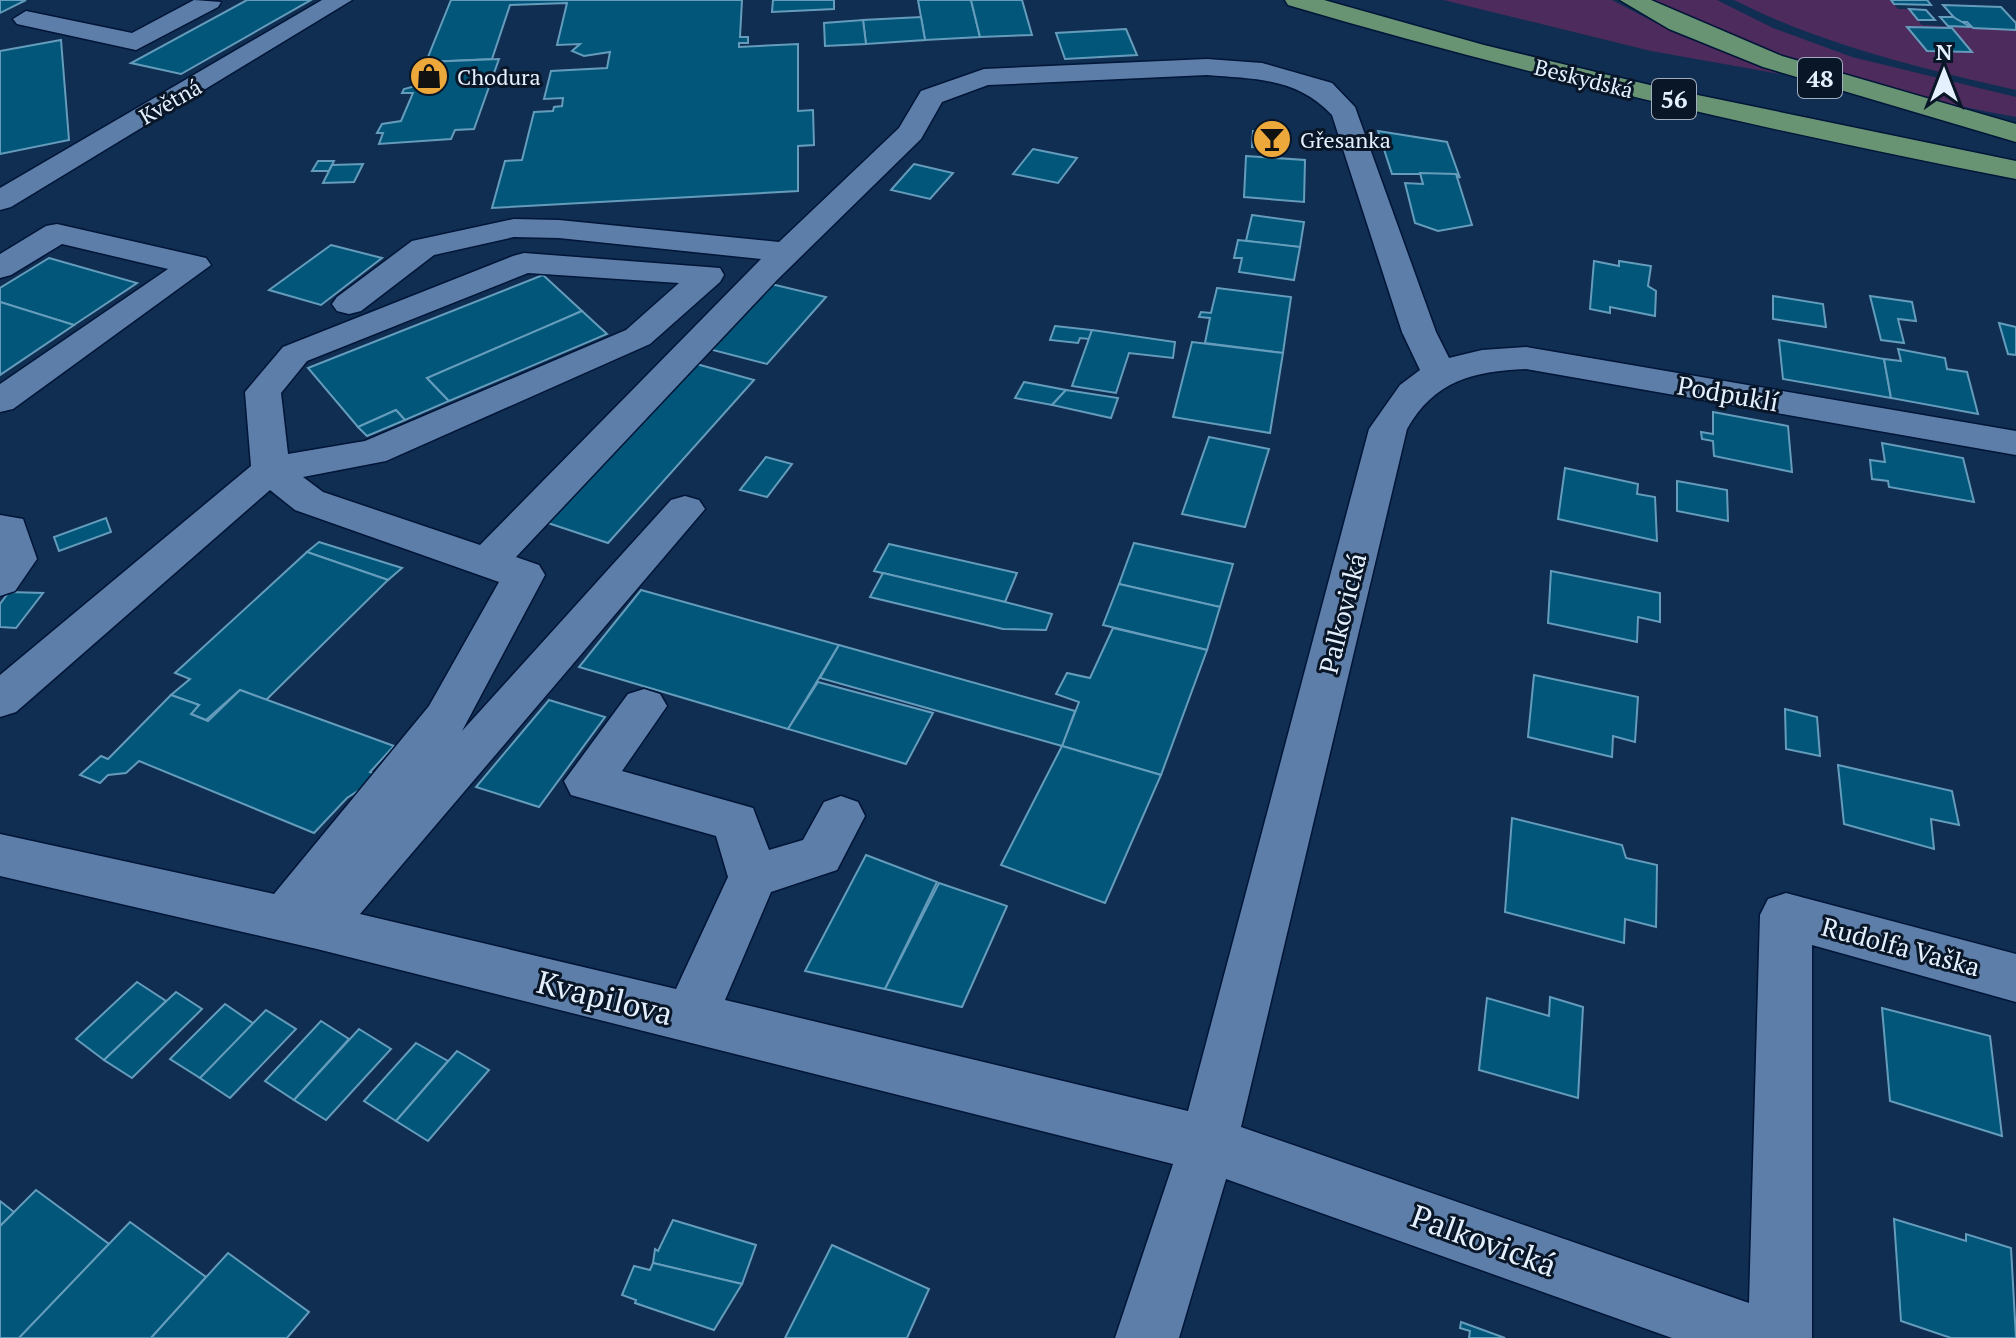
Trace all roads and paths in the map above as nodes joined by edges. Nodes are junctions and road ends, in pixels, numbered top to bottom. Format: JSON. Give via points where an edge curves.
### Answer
{"nodes":[{"id":1,"x":63,"y":0,"type":"edge"},
{"id":2,"x":340,"y":0,"type":"edge"},
{"id":3,"x":1283,"y":0,"type":"edge"},
{"id":4,"x":1297,"y":0,"type":"edge"},
{"id":5,"x":1632,"y":0,"type":"edge"},
{"id":6,"x":209,"y":2,"type":"dead end"},
{"id":7,"x":1336,"y":12,"type":"junction"},
{"id":8,"x":26,"y":19,"type":"junction"},
{"id":9,"x":0,"y":33,"type":"edge"},
{"id":10,"x":1799,"y":97,"type":"dead end"},
{"id":11,"x":2016,"y":133,"type":"edge"},
{"id":12,"x":2016,"y":140,"type":"edge"},
{"id":13,"x":2016,"y":170,"type":"edge"},
{"id":14,"x":0,"y":201,"type":"edge"},
{"id":15,"x":776,"y":262,"type":"junction"},
{"id":16,"x":0,"y":268,"type":"edge"},
{"id":17,"x":708,"y":275,"type":"junction"},
{"id":18,"x":349,"y":304,"type":"dead end"},
{"id":19,"x":1440,"y":374,"type":"junction"},
{"id":20,"x":0,"y":401,"type":"edge"},
{"id":21,"x":2016,"y":443,"type":"edge"},
{"id":22,"x":270,"y":470,"type":"junction"},
{"id":23,"x":685,"y":509,"type":"dead end"},
{"id":24,"x":0,"y":529,"type":"edge"},
{"id":25,"x":487,"y":562,"type":"junction"},
{"id":26,"x":0,"y":581,"type":"edge"},
{"id":27,"x":0,"y":700,"type":"edge"},
{"id":28,"x":644,"y":706,"type":"dead end"},
{"id":29,"x":841,"y":816,"type":"dead end"},
{"id":30,"x":0,"y":855,"type":"edge"},
{"id":31,"x":753,"y":877,"type":"junction"},
{"id":32,"x":301,"y":922,"type":"junction"},
{"id":33,"x":2016,"y":978,"type":"edge"},
{"id":34,"x":690,"y":1018,"type":"junction"},
{"id":35,"x":1208,"y":1144,"type":"junction"},
{"id":36,"x":1147,"y":1338,"type":"edge"},
{"id":37,"x":1760,"y":1338,"type":"edge"},
{"id":38,"x":1780,"y":1338,"type":"edge"}],
"edges":[{"from":1,"to":8,"type":"street"},
{"from":2,"to":14,"type":"street","name":"Květná"},
{"from":3,"to":7,"type":"main road"},
{"from":4,"to":7,"type":"main road","name":"Beskydská","number":"56"},
{"from":5,"to":11,"type":"main road","number":"48","via":[[1774,63]]},
{"from":6,"to":8,"type":"street","via":[[136,42]]},
{"from":7,"to":13,"type":"main road","name":"Beskydská","number":"56","via":[[1680,101]]},
{"from":8,"to":9,"type":"street"},
{"from":10,"to":12,"type":"main road"},
{"from":15,"to":17,"type":"street"},
{"from":15,"to":18,"type":"street","via":[[559,229],[514,228],[423,248]]},
{"from":15,"to":19,"type":"street","via":[[911,133],[931,97],[984,77],[1165,68],[1262,71],[1322,89],[1345,113],[1419,332]]},
{"from":15,"to":25,"type":"street"},
{"from":16,"to":20,"type":"street","via":[[57,233],[195,265]]},
{"from":17,"to":22,"type":"street","via":[[638,337],[373,452]]},
{"from":17,"to":22,"type":"street","via":[[524,263],[295,354],[263,392]]},
{"from":19,"to":21,"type":"street","name":"Podpuklí","via":[[1470,362],[1526,358]]},
{"from":19,"to":35,"type":"street","name":"Palkovická","via":[[1406,396],[1388,429]]},
{"from":22,"to":25,"type":"street","via":[[309,501]]},
{"from":22,"to":27,"type":"street"},
{"from":23,"to":32,"type":"street"},
{"from":24,"to":26,"type":"street","via":[[9,529],[17,559]]},
{"from":25,"to":32,"type":"street","via":[[524,575],[445,719]]},
{"from":28,"to":31,"type":"street","via":[[588,781],[736,822]]},
{"from":29,"to":31,"type":"street","via":[[820,855]]},
{"from":30,"to":32,"type":"street","name":"Kvapilova"},
{"from":31,"to":34,"type":"street"},
{"from":32,"to":34,"type":"street","name":"Kvapilova"},
{"from":33,"to":38,"type":"street","name":"Rudolfa Vaška","via":[[1786,915]]},
{"from":34,"to":35,"type":"street","name":"Kvapilova"},
{"from":35,"to":36,"type":"street","name":"Palkovická"},
{"from":35,"to":37,"type":"street","name":"Palkovická"}]}
